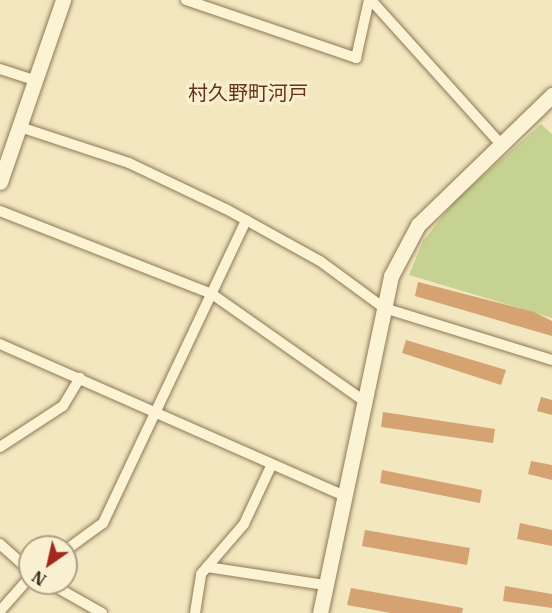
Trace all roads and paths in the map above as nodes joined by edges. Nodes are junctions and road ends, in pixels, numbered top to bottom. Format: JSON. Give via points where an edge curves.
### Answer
{"nodes":[{"id":1,"x":63,"y":0,"type":"edge"},
{"id":2,"x":186,"y":0,"type":"edge"},
{"id":3,"x":370,"y":0,"type":"edge"},
{"id":4,"x":212,"y":4,"type":"edge"},
{"id":5,"x":0,"y":69,"type":"edge"},
{"id":6,"x":36,"y":81,"type":"junction"},
{"id":7,"x":552,"y":95,"type":"edge"},
{"id":8,"x":20,"y":127,"type":"junction"},
{"id":9,"x":499,"y":142,"type":"junction"},
{"id":10,"x":0,"y":182,"type":"edge"},
{"id":11,"x":0,"y":211,"type":"edge"},
{"id":12,"x":246,"y":220,"type":"junction"},
{"id":13,"x":212,"y":294,"type":"junction"},
{"id":14,"x":384,"y":308,"type":"junction"},
{"id":15,"x":0,"y":344,"type":"edge"},
{"id":16,"x":552,"y":360,"type":"edge"},
{"id":17,"x":80,"y":378,"type":"junction"},
{"id":18,"x":363,"y":400,"type":"junction"},
{"id":19,"x":157,"y":413,"type":"junction"},
{"id":20,"x":0,"y":447,"type":"edge"},
{"id":21,"x":272,"y":464,"type":"junction"},
{"id":22,"x":342,"y":495,"type":"junction"},
{"id":23,"x":78,"y":541,"type":"edge"},
{"id":24,"x":0,"y":544,"type":"edge"},
{"id":25,"x":18,"y":560,"type":"edge"},
{"id":26,"x":207,"y":567,"type":"junction"},
{"id":27,"x":325,"y":585,"type":"junction"},
{"id":28,"x":18,"y":591,"type":"edge"},
{"id":29,"x":70,"y":595,"type":"edge"},
{"id":30,"x":0,"y":611,"type":"edge"},
{"id":31,"x":102,"y":613,"type":"edge"},
{"id":32,"x":195,"y":613,"type":"edge"},
{"id":33,"x":320,"y":613,"type":"edge"}],
"edges":[{"from":1,"to":6,"type":"street"},
{"from":2,"to":4,"type":"street"},
{"from":3,"to":4,"type":"street","via":[[357,58]]},
{"from":3,"to":9,"type":"street"},
{"from":5,"to":6,"type":"street"},
{"from":6,"to":8,"type":"street"},
{"from":7,"to":9,"type":"street"},
{"from":8,"to":10,"type":"street"},
{"from":8,"to":12,"type":"street","via":[[129,163]]},
{"from":9,"to":14,"type":"street","via":[[413,232],[390,276]]},
{"from":11,"to":13,"type":"street"},
{"from":12,"to":13,"type":"street"},
{"from":12,"to":14,"type":"street","via":[[320,261]]},
{"from":13,"to":18,"type":"street"},
{"from":13,"to":19,"type":"street"},
{"from":14,"to":16,"type":"street"},
{"from":14,"to":18,"type":"street"},
{"from":15,"to":17,"type":"street"},
{"from":17,"to":19,"type":"street"},
{"from":17,"to":20,"type":"street","via":[[63,406]]},
{"from":18,"to":22,"type":"street"},
{"from":19,"to":21,"type":"street"},
{"from":19,"to":23,"type":"street","via":[[103,523]]},
{"from":21,"to":22,"type":"street"},
{"from":21,"to":26,"type":"street","via":[[244,524]]},
{"from":22,"to":27,"type":"street"},
{"from":24,"to":25,"type":"street"},
{"from":26,"to":27,"type":"street"},
{"from":26,"to":32,"type":"street"},
{"from":27,"to":33,"type":"street"},
{"from":28,"to":30,"type":"street"},
{"from":29,"to":31,"type":"street"}]}
